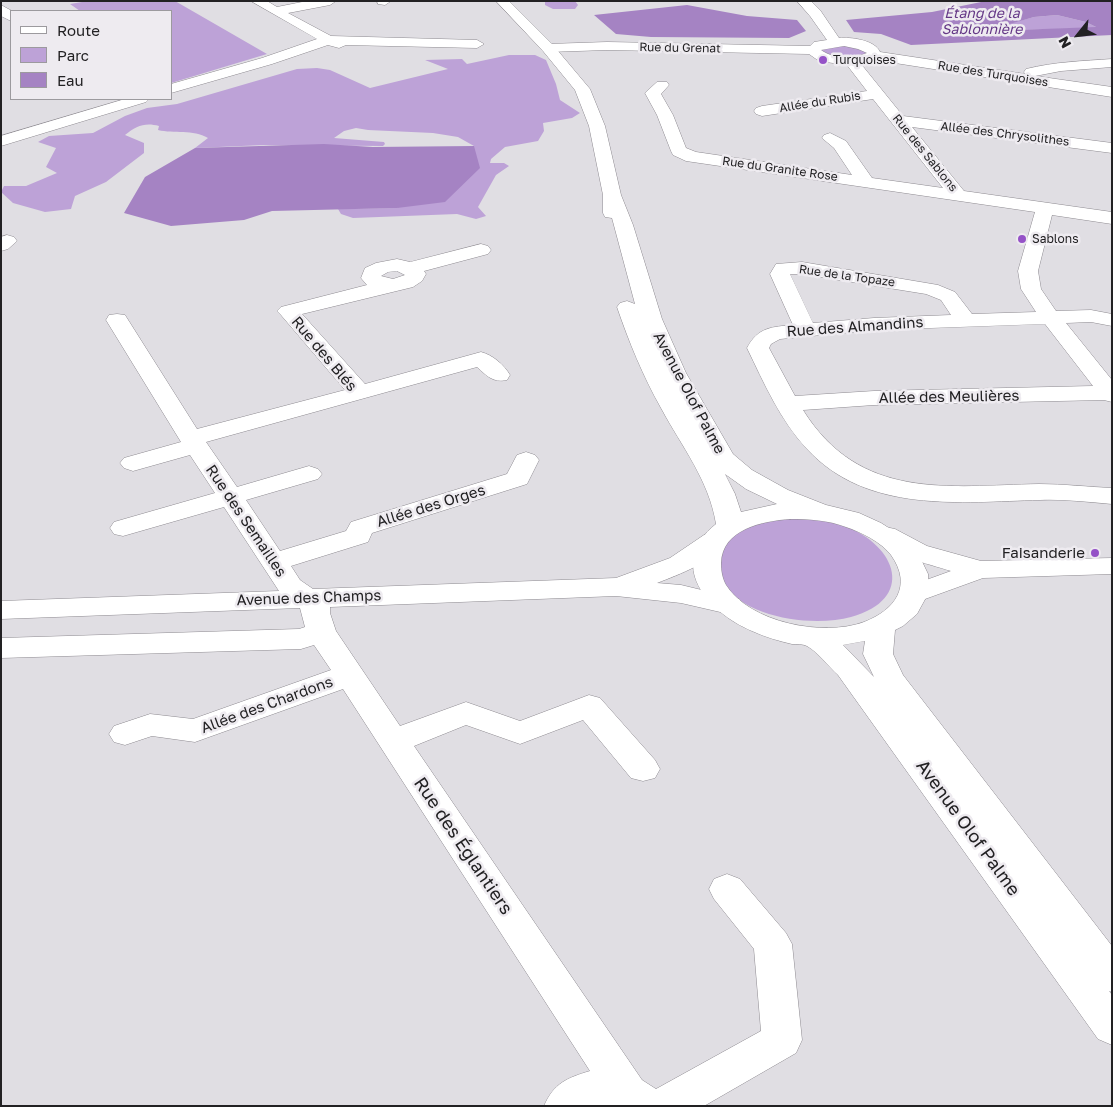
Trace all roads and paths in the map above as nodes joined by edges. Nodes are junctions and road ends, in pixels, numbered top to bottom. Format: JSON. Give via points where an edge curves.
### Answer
{"nodes":[{"id":1,"x":257,"y":1,"type":"edge"},
{"id":2,"x":330,"y":1,"type":"edge"},
{"id":3,"x":502,"y":1,"type":"edge"},
{"id":4,"x":511,"y":1,"type":"edge"},
{"id":5,"x":803,"y":1,"type":"edge"},
{"id":6,"x":275,"y":11,"type":"junction"},
{"id":7,"x":328,"y":40,"type":"junction"},
{"id":8,"x":835,"y":42,"type":"junction"},
{"id":9,"x":477,"y":44,"type":"dead end"},
{"id":10,"x":555,"y":47,"type":"junction"},
{"id":11,"x":813,"y":50,"type":"junction"},
{"id":12,"x":355,"y":53,"type":"dead end"},
{"id":13,"x":874,"y":55,"type":"junction"},
{"id":14,"x":851,"y":61,"type":"junction"},
{"id":15,"x":1112,"y":63,"type":"edge"},
{"id":16,"x":1016,"y":78,"type":"junction"},
{"id":17,"x":662,"y":85,"type":"dead end"},
{"id":18,"x":172,"y":89,"type":"edge"},
{"id":19,"x":1112,"y":92,"type":"edge"},
{"id":20,"x":877,"y":94,"type":"junction"},
{"id":21,"x":138,"y":100,"type":"edge"},
{"id":22,"x":762,"y":111,"type":"dead end"},
{"id":23,"x":898,"y":120,"type":"junction"},
{"id":24,"x":830,"y":138,"type":"dead end"},
{"id":25,"x":1,"y":141,"type":"edge"},
{"id":26,"x":1112,"y":148,"type":"edge"},
{"id":27,"x":865,"y":181,"type":"junction"},
{"id":28,"x":957,"y":194,"type":"junction"},
{"id":29,"x":612,"y":195,"type":"junction"},
{"id":30,"x":1045,"y":208,"type":"junction"},
{"id":31,"x":1112,"y":218,"type":"edge"},
{"id":32,"x":481,"y":250,"type":"dead end"},
{"id":33,"x":1050,"y":317,"type":"junction"},
{"id":34,"x":117,"y":320,"type":"dead end"},
{"id":35,"x":966,"y":320,"type":"junction"},
{"id":36,"x":1112,"y":320,"type":"edge"},
{"id":37,"x":806,"y":330,"type":"junction"},
{"id":38,"x":499,"y":376,"type":"dead end"},
{"id":39,"x":360,"y":393,"type":"junction"},
{"id":40,"x":1111,"y":394,"type":"edge"},
{"id":41,"x":788,"y":404,"type":"junction"},
{"id":42,"x":193,"y":442,"type":"junction"},
{"id":43,"x":526,"y":460,"type":"dead end"},
{"id":44,"x":133,"y":463,"type":"dead end"},
{"id":45,"x":309,"y":474,"type":"dead end"},
{"id":46,"x":1112,"y":496,"type":"edge"},
{"id":47,"x":230,"y":497,"type":"junction"},
{"id":48,"x":818,"y":512,"type":"junction"},
{"id":49,"x":123,"y":528,"type":"dead end"},
{"id":50,"x":722,"y":533,"type":"junction"},
{"id":51,"x":881,"y":534,"type":"junction"},
{"id":52,"x":274,"y":562,"type":"junction"},
{"id":53,"x":1112,"y":566,"type":"edge"},
{"id":54,"x":980,"y":570,"type":"junction"},
{"id":55,"x":616,"y":587,"type":"junction"},
{"id":56,"x":914,"y":594,"type":"junction"},
{"id":57,"x":307,"y":599,"type":"junction"},
{"id":58,"x":730,"y":605,"type":"junction"},
{"id":59,"x":1,"y":610,"type":"edge"},
{"id":60,"x":881,"y":627,"type":"junction"},
{"id":61,"x":321,"y":632,"type":"junction"},
{"id":62,"x":815,"y":637,"type":"junction"},
{"id":63,"x":1,"y":648,"type":"edge"},
{"id":64,"x":349,"y":675,"type":"junction"},
{"id":65,"x":125,"y":734,"type":"dead end"},
{"id":66,"x":393,"y":741,"type":"junction"},
{"id":67,"x":643,"y":769,"type":"dead end"},
{"id":68,"x":727,"y":889,"type":"dead end"},
{"id":69,"x":1112,"y":976,"type":"edge"},
{"id":70,"x":1112,"y":1027,"type":"edge"},
{"id":71,"x":636,"y":1099,"type":"edge"},
{"id":72,"x":565,"y":1106,"type":"edge"},
{"id":73,"x":664,"y":1106,"type":"edge"}],
"edges":[{"from":1,"to":6,"type":"street"},
{"from":2,"to":6,"type":"street"},
{"from":3,"to":10,"type":"street","name":"Avenue Olof Palme"},
{"from":4,"to":10,"type":"street","name":"Avenue Olof Palme","via":[[532,16]]},
{"from":5,"to":8,"type":"street"},
{"from":6,"to":7,"type":"street"},
{"from":7,"to":9,"type":"street"},
{"from":7,"to":12,"type":"street"},
{"from":7,"to":18,"type":"street"},
{"from":8,"to":11,"type":"street","via":[[819,45]]},
{"from":8,"to":13,"type":"street","via":[[862,45],[873,50]]},
{"from":10,"to":11,"type":"street","name":"Rue du Grenat"},
{"from":10,"to":29,"type":"street","name":"Avenue Olof Palme","via":[[582,89],[598,126]]},
{"from":11,"to":14,"type":"street","via":[[826,58]]},
{"from":13,"to":14,"type":"street"},
{"from":13,"to":16,"type":"street","name":"Rue des Turquoises"},
{"from":14,"to":20,"type":"street","name":"Rue des Sablons"},
{"from":15,"to":16,"type":"street","via":[[1061,67]]},
{"from":16,"to":19,"type":"street","name":"Rue des Turquoises"},
{"from":17,"to":27,"type":"street","name":"Rue du Granite Rose","via":[[653,93],[679,151],[692,157]]},
{"from":20,"to":22,"type":"street","name":"Allée du Rubis"},
{"from":20,"to":23,"type":"street","name":"Rue des Sablons"},
{"from":21,"to":25,"type":"street"},
{"from":23,"to":26,"type":"street","name":"Allée des Chrysolithes","via":[[1067,139]]},
{"from":23,"to":28,"type":"street","name":"Rue des Sablons"},
{"from":24,"to":27,"type":"street","via":[[840,145]]},
{"from":27,"to":28,"type":"street","name":"Rue du Granite Rose"},
{"from":28,"to":30,"type":"street","name":"Rue des Sablons"},
{"from":29,"to":48,"type":"street","name":"Avenue Olof Palme","via":[[622,215],[639,284],[665,353],[723,458],[752,483]]},
{"from":29,"to":50,"type":"street","name":"Avenue Olof Palme","via":[[615,255],[624,300],[640,344],[669,402],[717,483],[728,511]]},
{"from":30,"to":31,"type":"street"},
{"from":30,"to":33,"type":"street","via":[[1028,272],[1031,289]]},
{"from":32,"to":39,"type":"street","name":"Rue des Blés","via":[[410,268],[416,277],[407,283],[288,311]]},
{"from":33,"to":35,"type":"street","name":"Rue des Almandins"},
{"from":33,"to":36,"type":"street","name":"Rue des Almandins","via":[[1091,316]]},
{"from":33,"to":40,"type":"street"},
{"from":34,"to":42,"type":"street","name":"Rue des Semailles"},
{"from":35,"to":37,"type":"street","name":"Rue des Almandins"},
{"from":35,"to":37,"type":"street","name":"Rue de la Topaze","via":[[948,296],[931,288],[802,268],[783,268],[780,274]]},
{"from":37,"to":41,"type":"street","name":"Rue des Almandins","via":[[775,333],[762,340],[758,348]]},
{"from":38,"to":39,"type":"street","via":[[481,359]]},
{"from":39,"to":42,"type":"street","name":"Rue des Blés"},
{"from":40,"to":41,"type":"street","name":"Allée des Meulières","via":[[874,398]]},
{"from":41,"to":46,"type":"street","name":"Rue des Almandins","via":[[815,444],[830,458],[843,468],[896,489],[941,495],[1052,492]]},
{"from":42,"to":44,"type":"street","name":"Rue des Blés"},
{"from":42,"to":47,"type":"street","name":"Rue des Semailles"},
{"from":43,"to":52,"type":"street","name":"Allée des Orges","via":[[518,479],[360,528],[358,536]]},
{"from":45,"to":47,"type":"street"},
{"from":47,"to":49,"type":"street"},
{"from":47,"to":52,"type":"street","name":"Rue des Semailles"},
{"from":48,"to":50,"type":"street","name":"Avenue Olof Palme","via":[[785,510],[753,516]]},
{"from":48,"to":51,"type":"street","name":"Avenue Olof Palme","via":[[852,520]]},
{"from":50,"to":55,"type":"street","name":"Avenue des Champs","via":[[680,564]]},
{"from":50,"to":58,"type":"street","via":[[706,558],[708,578],[721,599]]},
{"from":51,"to":54,"type":"street","via":[[917,552]]},
{"from":51,"to":56,"type":"street","name":"Avenue Olof Palme","via":[[903,552],[914,574]]},
{"from":52,"to":57,"type":"street","name":"Rue des Semailles","via":[[290,586]]},
{"from":53,"to":54,"type":"street"},
{"from":54,"to":56,"type":"street"},
{"from":55,"to":57,"type":"street","name":"Avenue des Champs"},
{"from":55,"to":58,"type":"street","name":"Avenue des Champs","via":[[681,594]]},
{"from":56,"to":60,"type":"street","via":[[903,612]]},
{"from":57,"to":59,"type":"street","name":"Avenue des Champs"},
{"from":57,"to":61,"type":"street","name":"Rue des Églantiers","via":[[316,606]]},
{"from":58,"to":62,"type":"street","via":[[746,617],[778,631]]},
{"from":60,"to":62,"type":"street","via":[[851,636]]},
{"from":60,"to":69,"type":"street","name":"Avenue Olof Palme","via":[[878,654],[890,679]]},
{"from":61,"to":63,"type":"street","via":[[301,639]]},
{"from":61,"to":64,"type":"street","name":"Rue des Églantiers"},
{"from":62,"to":70,"type":"street","name":"Avenue Olof Palme","via":[[864,686]]},
{"from":64,"to":65,"type":"street","name":"Allée des Chardons","via":[[195,731],[150,725]]},
{"from":64,"to":66,"type":"street","name":"Rue des Églantiers"},
{"from":66,"to":67,"type":"street","via":[[466,713],[520,733],[590,706]]},
{"from":66,"to":71,"type":"street","name":"Rue des Églantiers"},
{"from":68,"to":73,"type":"street","via":[[773,944],[782,1040]]},
{"from":71,"to":72,"type":"street","via":[[610,1088],[594,1088],[579,1094]]}]}
